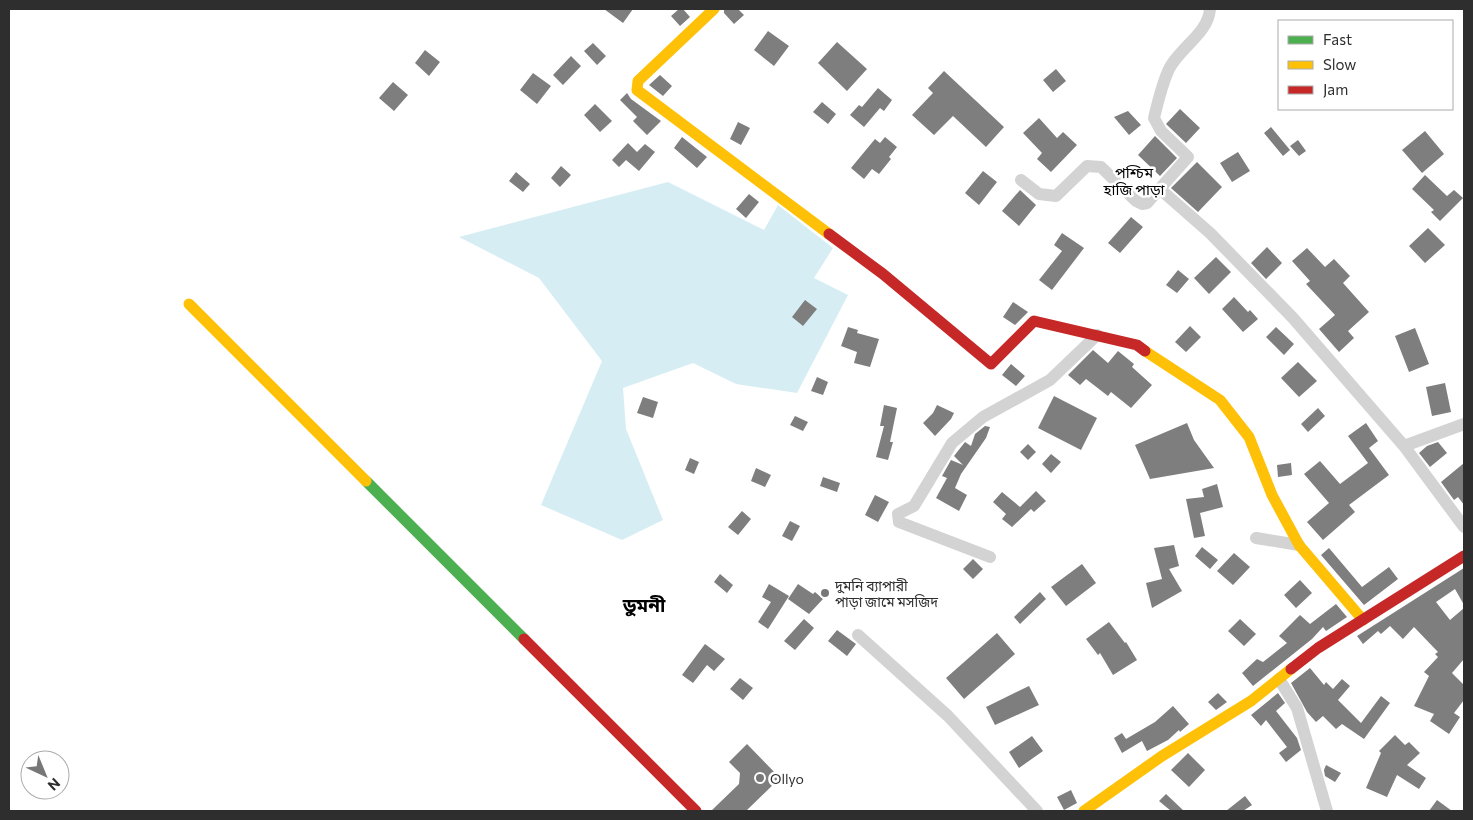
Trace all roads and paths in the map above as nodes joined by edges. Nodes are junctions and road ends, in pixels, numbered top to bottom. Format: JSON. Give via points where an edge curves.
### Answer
{"nodes":[{"id":1,"x":714,"y":9,"type":"edge"},
{"id":2,"x":1210,"y":9,"type":"edge"},
{"id":3,"x":1021,"y":180,"type":"dead end"},
{"id":4,"x":1161,"y":190,"type":"junction"},
{"id":5,"x":189,"y":304,"type":"dead end"},
{"id":6,"x":1097,"y":335,"type":"junction"},
{"id":7,"x":1464,"y":424,"type":"edge"},
{"id":8,"x":1404,"y":446,"type":"junction"},
{"id":9,"x":1464,"y":527,"type":"edge"},
{"id":10,"x":1256,"y":538,"type":"dead end"},
{"id":11,"x":1299,"y":546,"type":"junction"},
{"id":12,"x":1464,"y":556,"type":"edge"},
{"id":13,"x":990,"y":557,"type":"dead end"},
{"id":14,"x":1362,"y":620,"type":"junction"},
{"id":15,"x":858,"y":636,"type":"dead end"},
{"id":16,"x":1279,"y":679,"type":"junction"},
{"id":17,"x":696,"y":811,"type":"edge"},
{"id":18,"x":1037,"y":811,"type":"edge"},
{"id":19,"x":1084,"y":811,"type":"edge"},
{"id":20,"x":1327,"y":811,"type":"edge"}],
"edges":[{"from":1,"to":6,"type":"street","via":[[638,81],[637,90],[860,256],[990,364],[1034,321]]},
{"from":2,"to":4,"type":"street","via":[[1206,24],[1174,62],[1160,93],[1154,118],[1161,131],[1188,157]]},
{"from":3,"to":4,"type":"street","via":[[1039,194],[1056,196],[1087,166],[1101,167],[1142,204]]},
{"from":4,"to":8,"type":"street","via":[[1210,233],[1280,305]]},
{"from":5,"to":17,"type":"street"},
{"from":6,"to":11,"type":"street","via":[[1137,345],[1220,400],[1249,437],[1272,496]]},
{"from":6,"to":13,"type":"street","via":[[1050,380],[983,417],[952,443],[914,506],[898,514],[899,522]]},
{"from":7,"to":8,"type":"street"},
{"from":8,"to":9,"type":"street"},
{"from":10,"to":11,"type":"street"},
{"from":11,"to":14,"type":"street"},
{"from":12,"to":14,"type":"street"},
{"from":14,"to":16,"type":"street","via":[[1318,648]]},
{"from":15,"to":18,"type":"street","via":[[948,716]]},
{"from":16,"to":19,"type":"street"},
{"from":16,"to":20,"type":"street","via":[[1297,708]]}]}
